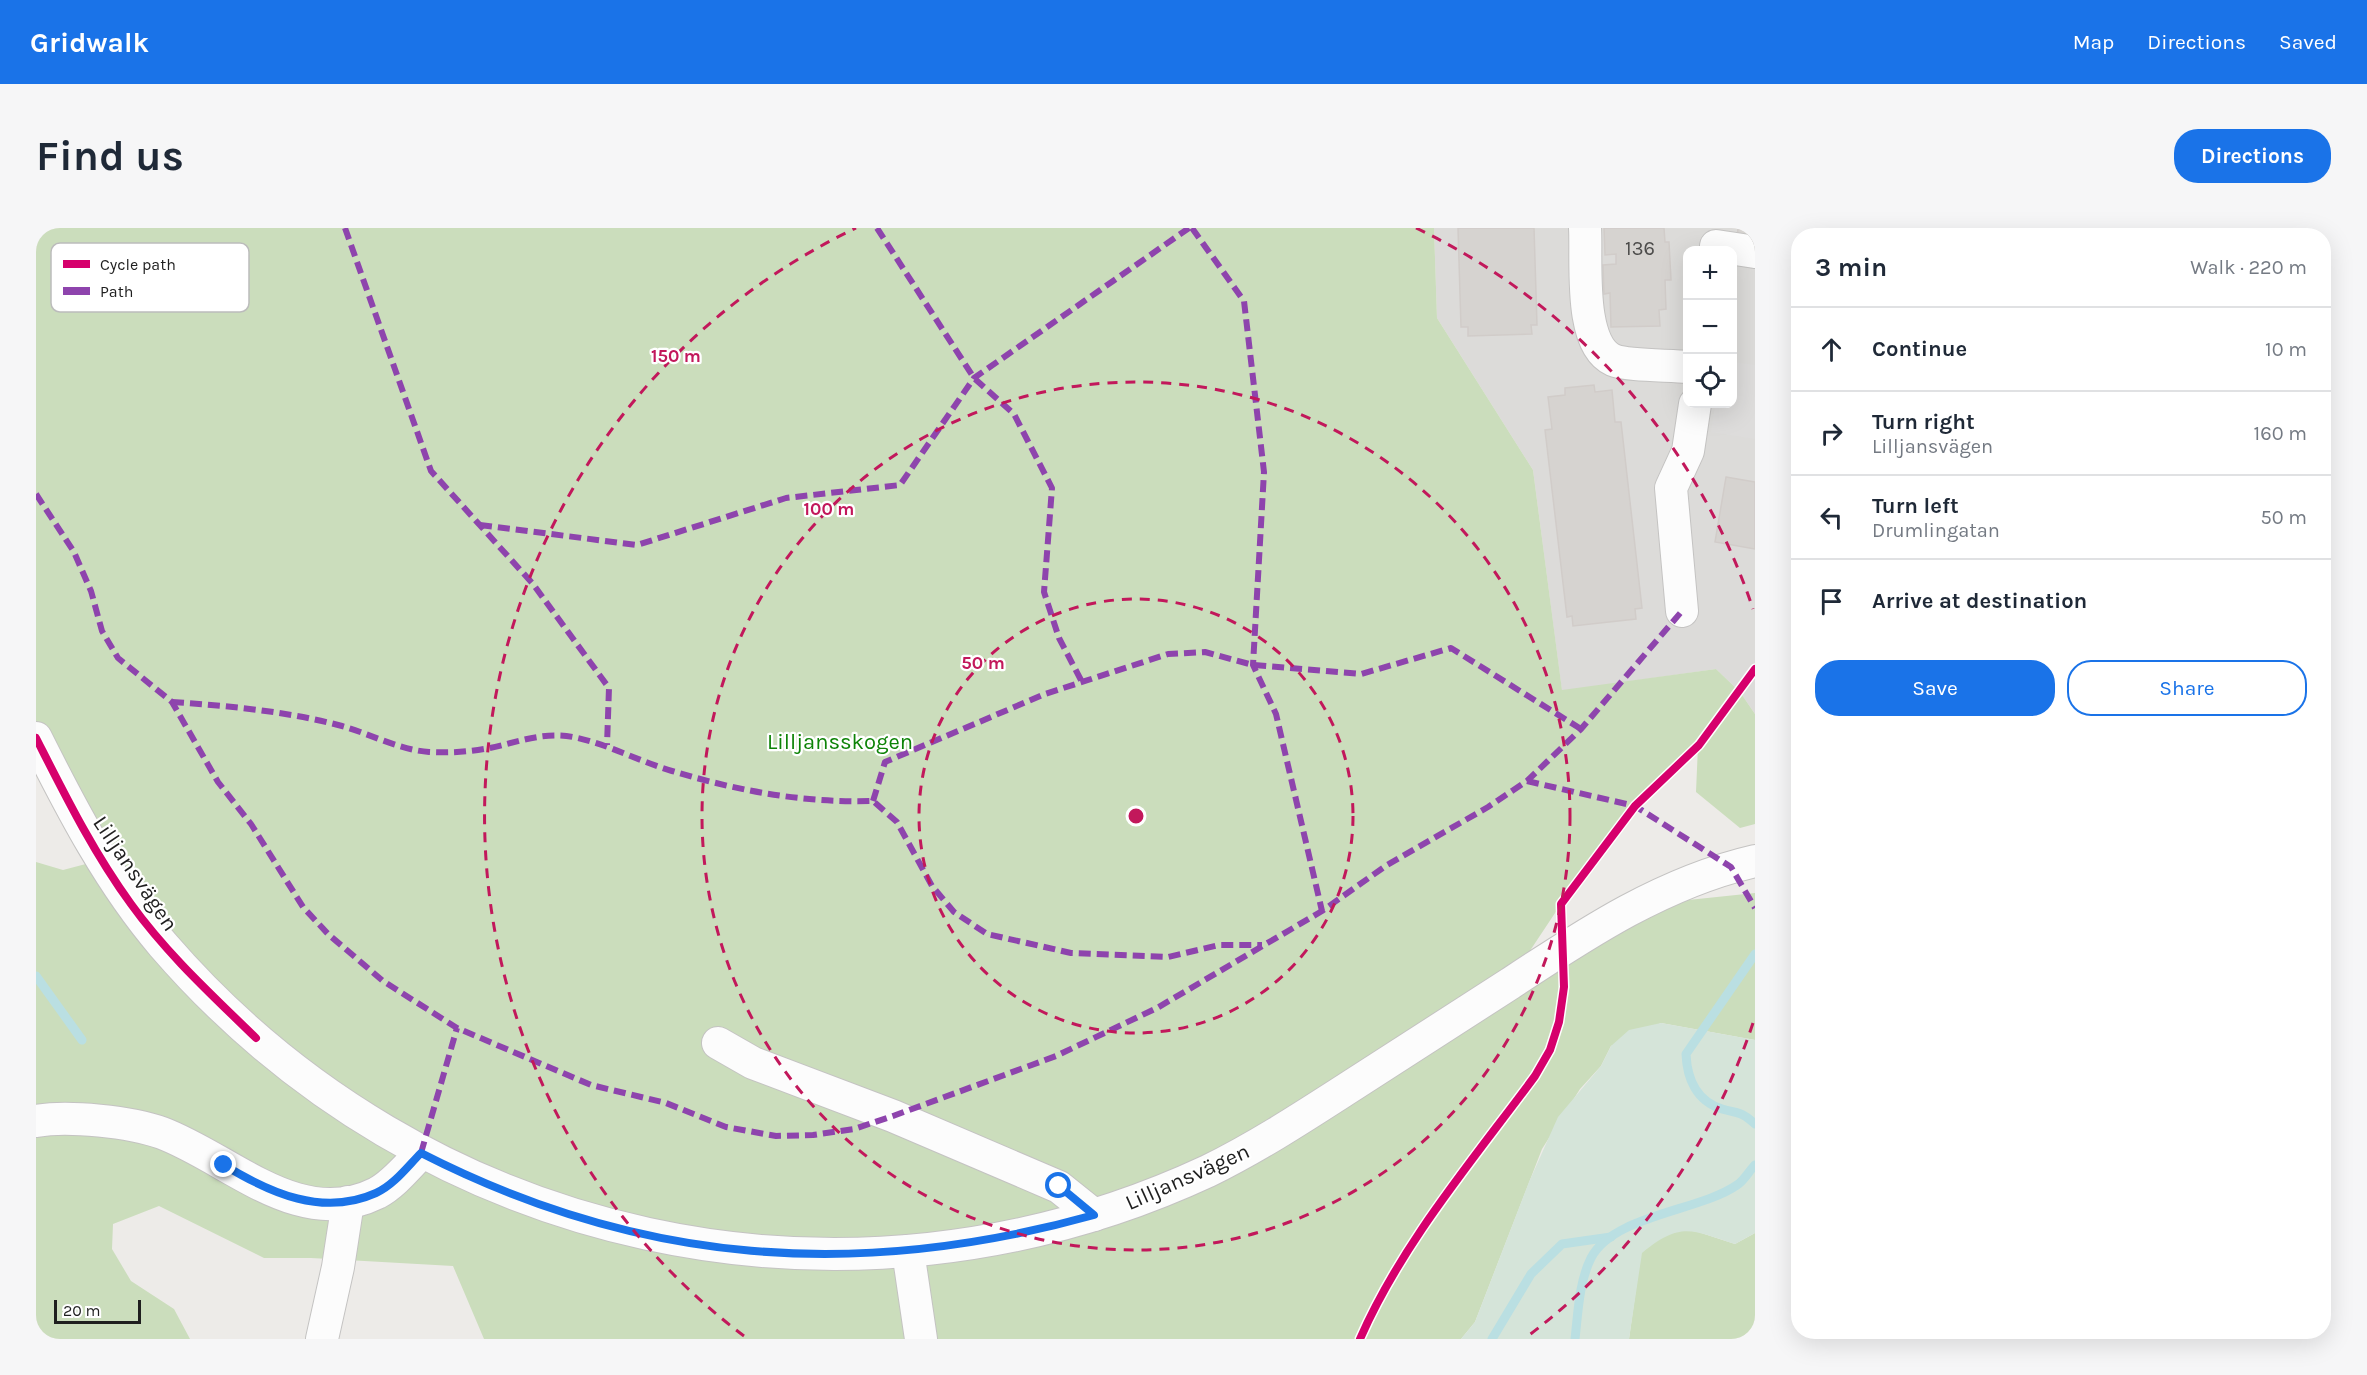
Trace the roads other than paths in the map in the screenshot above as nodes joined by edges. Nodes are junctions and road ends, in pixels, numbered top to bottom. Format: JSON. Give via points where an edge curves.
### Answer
{"nodes":[{"id":1,"x":1586,"y":228,"type":"edge"},
{"id":2,"x":1717,"y":242,"type":"edge"},
{"id":3,"x":1755,"y":252,"type":"edge"},
{"id":4,"x":1683,"y":366,"type":"edge"},
{"id":5,"x":1694,"y":408,"type":"edge"},
{"id":6,"x":1682,"y":610,"type":"dead end"},
{"id":7,"x":36,"y":738,"type":"edge"},
{"id":8,"x":1755,"y":861,"type":"edge"},
{"id":9,"x":718,"y":1043,"type":"dead end"},
{"id":10,"x":36,"y":1121,"type":"edge"},
{"id":11,"x":421,"y":1153,"type":"junction"},
{"id":12,"x":348,"y":1202,"type":"junction"},
{"id":13,"x":1094,"y":1215,"type":"junction"},
{"id":14,"x":908,"y":1251,"type":"junction"},
{"id":15,"x":322,"y":1339,"type":"edge"},
{"id":16,"x":921,"y":1339,"type":"edge"}],
"edges":[{"from":1,"to":4,"type":"street","via":[[1587,318],[1596,343],[1612,359]]},
{"from":2,"to":3,"type":"street"},
{"from":5,"to":6,"type":"street","via":[[1688,451],[1671,488]]},
{"from":7,"to":11,"type":"street","name":"Lilljansvägen","via":[[62,793],[102,860],[131,904],[177,960],[275,1055],[382,1132]]},
{"from":8,"to":13,"type":"street","name":"Lilljansvägen","via":[[1631,906],[1252,1147],[1164,1190]]},
{"from":9,"to":13,"type":"street","via":[[753,1064],[893,1116],[1059,1186]]},
{"from":10,"to":12,"type":"street","via":[[113,1123],[162,1133],[262,1188],[306,1202]]},
{"from":11,"to":12,"type":"street","via":[[378,1192]]},
{"from":11,"to":14,"type":"street","name":"Lilljansvägen","via":[[512,1195],[646,1235],[742,1251],[861,1255]]},
{"from":12,"to":15,"type":"street","via":[[339,1267]]},
{"from":13,"to":14,"type":"street","name":"Lilljansvägen","via":[[998,1239]]},
{"from":14,"to":16,"type":"street"}]}
